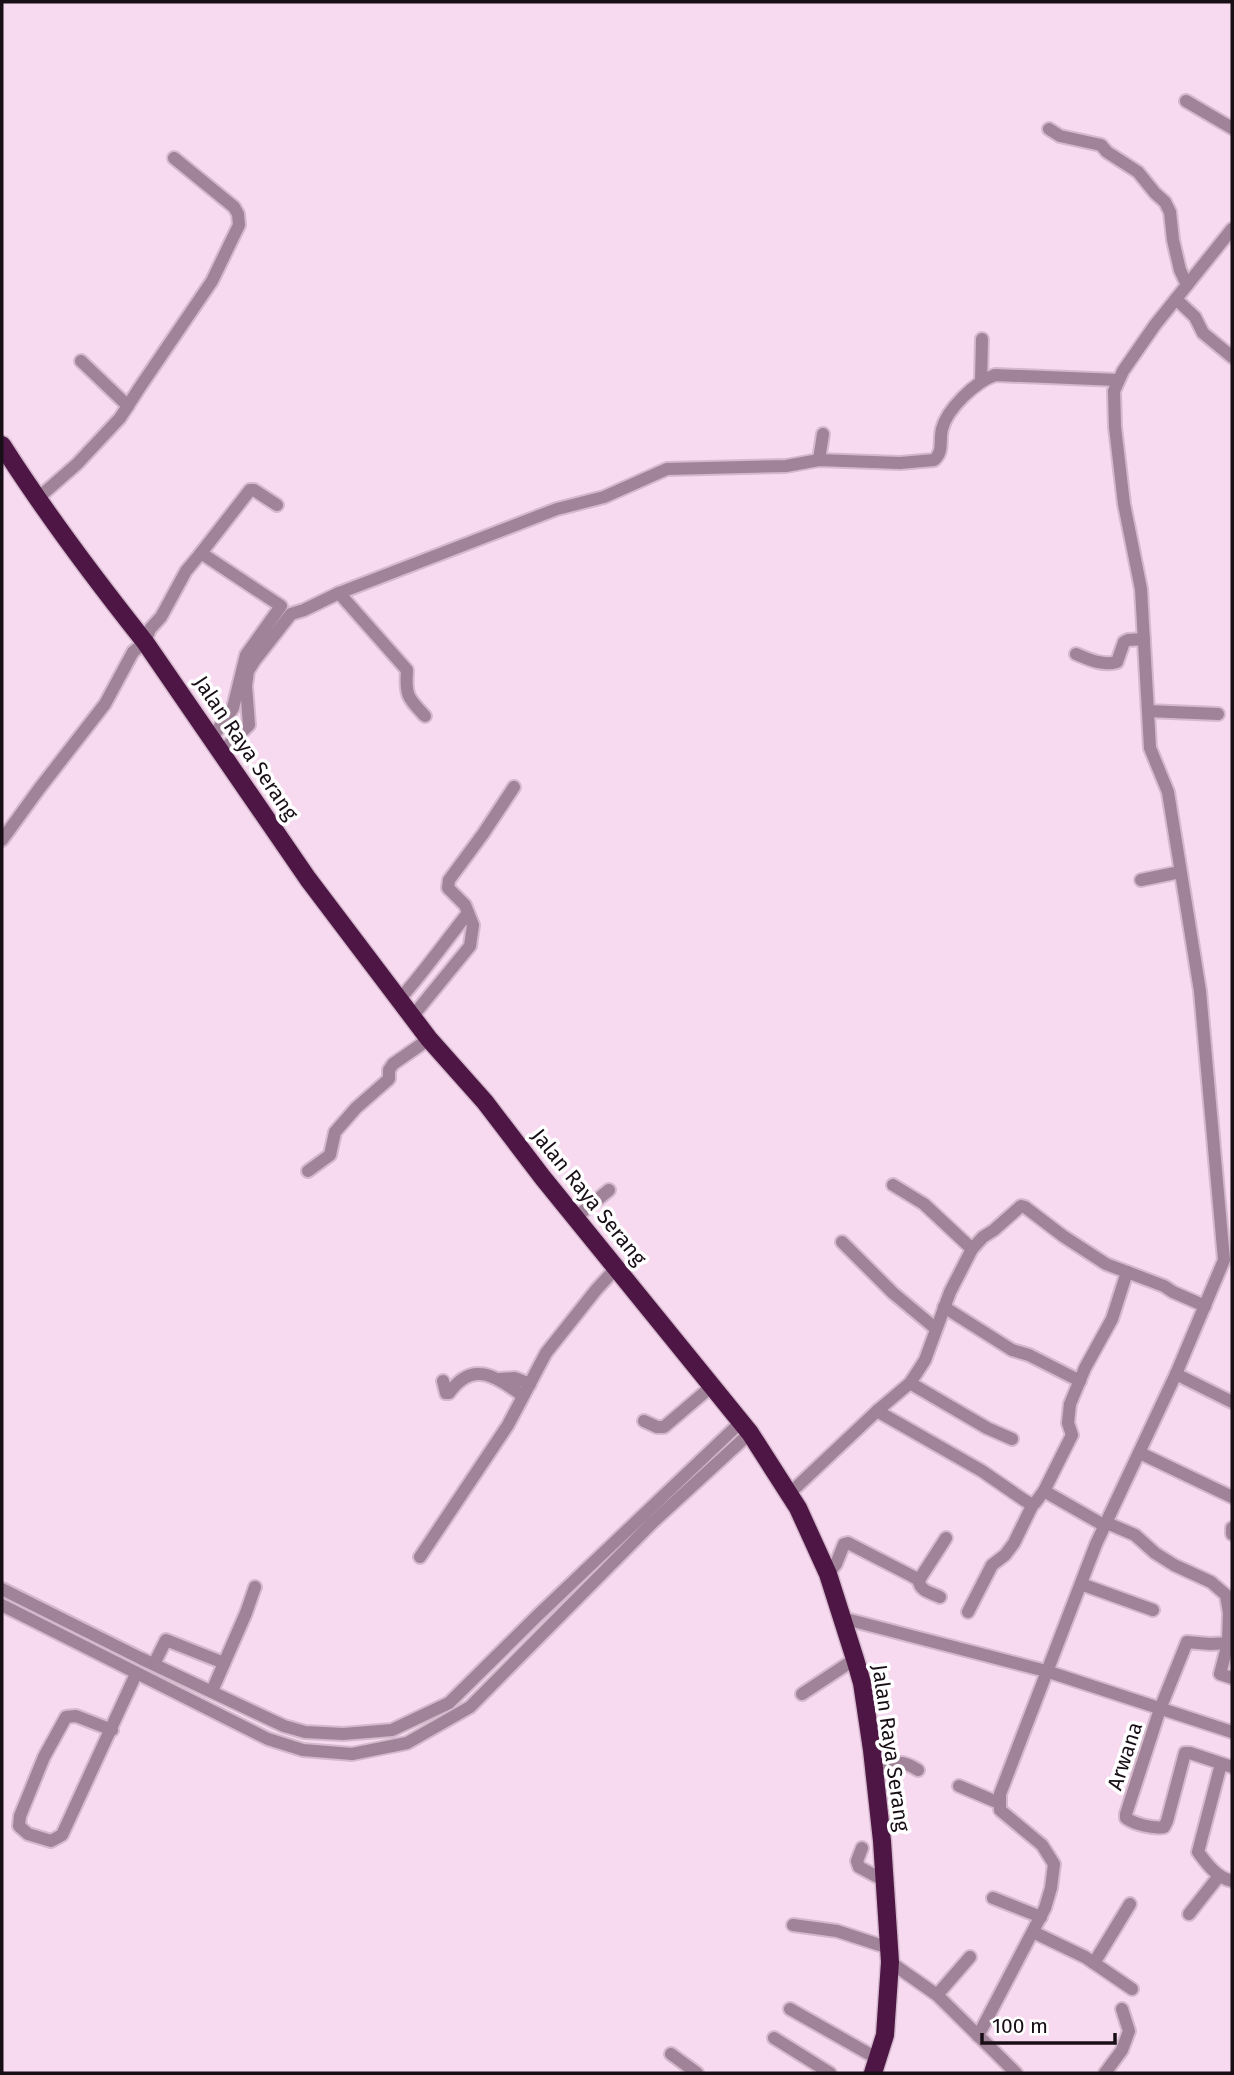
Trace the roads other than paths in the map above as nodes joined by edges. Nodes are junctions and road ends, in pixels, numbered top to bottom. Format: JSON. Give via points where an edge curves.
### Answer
{"nodes":[{"id":1,"x":1186,"y":102,"type":"dead end"},
{"id":2,"x":1232,"y":128,"type":"edge"},
{"id":3,"x":1049,"y":130,"type":"dead end"},
{"id":4,"x":174,"y":158,"type":"dead end"},
{"id":5,"x":1232,"y":229,"type":"edge"},
{"id":6,"x":1187,"y":285,"type":"junction"},
{"id":7,"x":1176,"y":299,"type":"junction"},
{"id":8,"x":982,"y":338,"type":"dead end"},
{"id":9,"x":1232,"y":357,"type":"edge"},
{"id":10,"x":81,"y":361,"type":"dead end"},
{"id":11,"x":1118,"y":380,"type":"junction"},
{"id":12,"x":981,"y":382,"type":"junction"},
{"id":13,"x":128,"y":406,"type":"junction"},
{"id":14,"x":823,"y":434,"type":"dead end"},
{"id":15,"x":2,"y":446,"type":"edge"},
{"id":16,"x":819,"y":460,"type":"junction"},
{"id":17,"x":37,"y":499,"type":"junction"},
{"id":18,"x":276,"y":505,"type":"dead end"},
{"id":19,"x":201,"y":554,"type":"junction"},
{"id":20,"x":339,"y":593,"type":"junction"},
{"id":21,"x":1144,"y":639,"type":"junction"},
{"id":22,"x":145,"y":642,"type":"junction"},
{"id":23,"x":1076,"y":654,"type":"dead end"},
{"id":24,"x":1148,"y":711,"type":"junction"},
{"id":25,"x":1218,"y":714,"type":"dead end"},
{"id":26,"x":425,"y":716,"type":"dead end"},
{"id":27,"x":217,"y":745,"type":"junction"},
{"id":28,"x":514,"y":787,"type":"dead end"},
{"id":29,"x":2,"y":840,"type":"edge"},
{"id":30,"x":1180,"y":872,"type":"junction"},
{"id":31,"x":1141,"y":880,"type":"dead end"},
{"id":32,"x":468,"y":913,"type":"junction"},
{"id":33,"x":399,"y":1000,"type":"junction"},
{"id":34,"x":412,"y":1017,"type":"junction"},
{"id":35,"x":429,"y":1039,"type":"junction"},
{"id":36,"x":308,"y":1171,"type":"dead end"},
{"id":37,"x":893,"y":1185,"type":"dead end"},
{"id":38,"x":609,"y":1190,"type":"dead end"},
{"id":39,"x":1226,"y":1205,"type":"edge"},
{"id":40,"x":576,"y":1217,"type":"junction"},
{"id":41,"x":842,"y":1242,"type":"dead end"},
{"id":42,"x":972,"y":1249,"type":"junction"},
{"id":43,"x":1228,"y":1261,"type":"edge"},
{"id":44,"x":617,"y":1267,"type":"junction"},
{"id":45,"x":1127,"y":1272,"type":"junction"},
{"id":46,"x":1205,"y":1306,"type":"junction"},
{"id":47,"x":944,"y":1307,"type":"junction"},
{"id":48,"x":935,"y":1328,"type":"junction"},
{"id":49,"x":1176,"y":1374,"type":"junction"},
{"id":50,"x":499,"y":1380,"type":"junction"},
{"id":51,"x":443,"y":1381,"type":"dead end"},
{"id":52,"x":1080,"y":1381,"type":"junction"},
{"id":53,"x":910,"y":1383,"type":"junction"},
{"id":54,"x":530,"y":1384,"type":"junction"},
{"id":55,"x":712,"y":1387,"type":"junction"},
{"id":56,"x":523,"y":1396,"type":"junction"},
{"id":57,"x":1232,"y":1402,"type":"edge"},
{"id":58,"x":877,"y":1411,"type":"junction"},
{"id":59,"x":644,"y":1421,"type":"dead end"},
{"id":60,"x":746,"y":1427,"type":"junction"},
{"id":61,"x":1012,"y":1439,"type":"dead end"},
{"id":62,"x":1140,"y":1453,"type":"junction"},
{"id":63,"x":1044,"y":1491,"type":"junction"},
{"id":64,"x":790,"y":1493,"type":"junction"},
{"id":65,"x":1232,"y":1497,"type":"edge"},
{"id":66,"x":1033,"y":1504,"type":"junction"},
{"id":67,"x":1106,"y":1525,"type":"junction"},
{"id":68,"x":1232,"y":1528,"type":"edge"},
{"id":69,"x":1232,"y":1534,"type":"edge"},
{"id":70,"x":946,"y":1538,"type":"dead end"},
{"id":71,"x":420,"y":1557,"type":"dead end"},
{"id":72,"x":828,"y":1574,"type":"junction"},
{"id":73,"x":919,"y":1580,"type":"junction"},
{"id":74,"x":1081,"y":1584,"type":"junction"},
{"id":75,"x":255,"y":1587,"type":"dead end"},
{"id":76,"x":2,"y":1588,"type":"edge"},
{"id":77,"x":940,"y":1597,"type":"dead end"},
{"id":78,"x":2,"y":1605,"type":"edge"},
{"id":79,"x":1153,"y":1611,"type":"dead end"},
{"id":80,"x":968,"y":1612,"type":"dead end"},
{"id":81,"x":842,"y":1618,"type":"junction"},
{"id":82,"x":1230,"y":1643,"type":"edge"},
{"id":83,"x":140,"y":1658,"type":"junction"},
{"id":84,"x":855,"y":1659,"type":"junction"},
{"id":85,"x":224,"y":1663,"type":"junction"},
{"id":86,"x":154,"y":1664,"type":"junction"},
{"id":87,"x":486,"y":1668,"type":"junction"},
{"id":88,"x":1046,"y":1671,"type":"junction"},
{"id":89,"x":134,"y":1673,"type":"junction"},
{"id":90,"x":1232,"y":1678,"type":"edge"},
{"id":91,"x":496,"y":1680,"type":"junction"},
{"id":92,"x":212,"y":1691,"type":"junction"},
{"id":93,"x":802,"y":1694,"type":"dead end"},
{"id":94,"x":1160,"y":1709,"type":"junction"},
{"id":95,"x":112,"y":1730,"type":"junction"},
{"id":96,"x":1232,"y":1732,"type":"edge"},
{"id":97,"x":1227,"y":1766,"type":"edge"},
{"id":98,"x":874,"y":1770,"type":"junction"},
{"id":99,"x":918,"y":1770,"type":"dead end"},
{"id":100,"x":960,"y":1786,"type":"dead end"},
{"id":101,"x":999,"y":1803,"type":"junction"},
{"id":102,"x":862,"y":1848,"type":"dead end"},
{"id":103,"x":1219,"y":1876,"type":"junction"},
{"id":104,"x":885,"y":1881,"type":"junction"},
{"id":105,"x":1232,"y":1881,"type":"edge"},
{"id":106,"x":993,"y":1898,"type":"dead end"},
{"id":107,"x":1130,"y":1904,"type":"dead end"},
{"id":108,"x":1189,"y":1914,"type":"dead end"},
{"id":109,"x":1041,"y":1917,"type":"junction"},
{"id":110,"x":793,"y":1925,"type":"dead end"},
{"id":111,"x":1033,"y":1932,"type":"junction"},
{"id":112,"x":889,"y":1955,"type":"junction"},
{"id":113,"x":970,"y":1956,"type":"dead end"},
{"id":114,"x":1094,"y":1963,"type":"junction"},
{"id":115,"x":1132,"y":1989,"type":"dead end"},
{"id":116,"x":937,"y":1994,"type":"junction"},
{"id":117,"x":790,"y":2009,"type":"dead end"},
{"id":118,"x":1122,"y":2009,"type":"dead end"},
{"id":119,"x":978,"y":2036,"type":"junction"},
{"id":120,"x":774,"y":2038,"type":"dead end"},
{"id":121,"x":671,"y":2054,"type":"dead end"},
{"id":122,"x":876,"y":2066,"type":"edge"},
{"id":123,"x":697,"y":2073,"type":"edge"},
{"id":124,"x":830,"y":2073,"type":"edge"},
{"id":125,"x":1016,"y":2073,"type":"edge"},
{"id":126,"x":1105,"y":2073,"type":"edge"}],
"edges":[{"from":1,"to":2,"type":"street"},
{"from":3,"to":6,"type":"street","via":[[1101,145],[1138,172],[1165,201]]},
{"from":4,"to":13,"type":"street","via":[[234,207],[239,225],[212,281]]},
{"from":5,"to":6,"type":"street"},
{"from":6,"to":7,"type":"street"},
{"from":7,"to":9,"type":"street","via":[[1195,317],[1203,333]]},
{"from":7,"to":11,"type":"street"},
{"from":8,"to":12,"type":"street"},
{"from":10,"to":13,"type":"street"},
{"from":11,"to":12,"type":"street","via":[[995,375]]},
{"from":11,"to":21,"type":"street","via":[[1115,427],[1141,589]]},
{"from":12,"to":16,"type":"street","via":[[946,416],[940,453],[934,460]]},
{"from":13,"to":17,"type":"street","via":[[112,429]]},
{"from":14,"to":16,"type":"street"},
{"from":15,"to":17,"type":"highway","name":"Jalan Raya Serang"},
{"from":16,"to":20,"type":"street","via":[[786,466],[667,469],[604,497],[557,509]]},
{"from":17,"to":22,"type":"highway","name":"Jalan Raya Serang"},
{"from":18,"to":19,"type":"street","via":[[250,490]]},
{"from":19,"to":22,"type":"street","via":[[186,571]]},
{"from":19,"to":27,"type":"street","via":[[281,606],[243,660],[233,708]]},
{"from":20,"to":26,"type":"street","via":[[407,670],[408,697]]},
{"from":20,"to":27,"type":"street","via":[[291,614],[272,636],[248,671],[249,724]]},
{"from":21,"to":23,"type":"street","via":[[1124,642],[1117,662],[1111,664]]},
{"from":21,"to":24,"type":"street"},
{"from":22,"to":27,"type":"highway","name":"Jalan Raya Serang"},
{"from":22,"to":29,"type":"street","via":[[133,652],[105,704]]},
{"from":24,"to":25,"type":"street"},
{"from":24,"to":30,"type":"street","via":[[1150,748],[1168,792]]},
{"from":27,"to":33,"type":"highway","name":"Jalan Raya Serang","via":[[308,879]]},
{"from":28,"to":32,"type":"street","via":[[449,880],[448,888]]},
{"from":30,"to":31,"type":"street"},
{"from":30,"to":39,"type":"street","via":[[1200,990]]},
{"from":32,"to":33,"type":"street"},
{"from":32,"to":34,"type":"street","via":[[470,946]]},
{"from":33,"to":34,"type":"highway","name":"Jalan Raya Serang"},
{"from":34,"to":35,"type":"highway","name":"Jalan Raya Serang"},
{"from":35,"to":36,"type":"street","via":[[393,1063],[387,1081],[335,1132],[330,1155]]},
{"from":35,"to":40,"type":"highway","name":"Jalan Raya Serang"},
{"from":37,"to":42,"type":"street","via":[[924,1204]]},
{"from":38,"to":40,"type":"street"},
{"from":39,"to":43,"type":"street"},
{"from":40,"to":44,"type":"highway","name":"Jalan Raya Serang"},
{"from":41,"to":48,"type":"street"},
{"from":42,"to":45,"type":"street","via":[[1021,1206],[1087,1253]]},
{"from":42,"to":47,"type":"street"},
{"from":43,"to":46,"type":"street"},
{"from":44,"to":54,"type":"street","via":[[546,1353]]},
{"from":44,"to":55,"type":"highway","name":"Jalan Raya Serang"},
{"from":45,"to":46,"type":"street"},
{"from":45,"to":52,"type":"street","via":[[1112,1319]]},
{"from":46,"to":49,"type":"street"},
{"from":47,"to":48,"type":"street"},
{"from":47,"to":52,"type":"street","via":[[1012,1350]]},
{"from":48,"to":53,"type":"street","via":[[925,1360]]},
{"from":49,"to":57,"type":"street"},
{"from":49,"to":62,"type":"street"},
{"from":50,"to":51,"type":"street","via":[[472,1374],[449,1393]]},
{"from":50,"to":54,"type":"street","via":[[515,1378]]},
{"from":50,"to":56,"type":"street"},
{"from":52,"to":63,"type":"street","via":[[1068,1415],[1072,1435]]},
{"from":53,"to":58,"type":"street"},
{"from":53,"to":61,"type":"street"},
{"from":54,"to":56,"type":"street"},
{"from":55,"to":59,"type":"street","via":[[664,1427]]},
{"from":55,"to":60,"type":"highway","name":"Jalan Raya Serang"},
{"from":56,"to":71,"type":"street"},
{"from":58,"to":64,"type":"street"},
{"from":58,"to":66,"type":"street"},
{"from":60,"to":64,"type":"highway","name":"Jalan Raya Serang"},
{"from":60,"to":87,"type":"street"},
{"from":60,"to":91,"type":"street"},
{"from":62,"to":65,"type":"street"},
{"from":62,"to":67,"type":"street"},
{"from":63,"to":66,"type":"street"},
{"from":63,"to":67,"type":"street"},
{"from":64,"to":72,"type":"highway","name":"Jalan Raya Serang"},
{"from":66,"to":80,"type":"street","via":[[1014,1543],[992,1565]]},
{"from":67,"to":74,"type":"street"},
{"from":67,"to":82,"type":"street","via":[[1135,1535],[1155,1553],[1222,1591],[1229,1613]]},
{"from":68,"to":69,"type":"street"},
{"from":70,"to":73,"type":"street"},
{"from":72,"to":73,"type":"street","via":[[848,1543]]},
{"from":72,"to":81,"type":"highway","name":"Jalan Raya Serang"},
{"from":73,"to":77,"type":"street","via":[[922,1589]]},
{"from":74,"to":79,"type":"street"},
{"from":74,"to":88,"type":"street"},
{"from":75,"to":85,"type":"street"},
{"from":76,"to":83,"type":"street"},
{"from":78,"to":89,"type":"street"},
{"from":81,"to":84,"type":"highway","name":"Jalan Raya Serang"},
{"from":81,"to":88,"type":"street"},
{"from":82,"to":90,"type":"street","via":[[1220,1674]]},
{"from":82,"to":94,"type":"street","via":[[1187,1642]]},
{"from":83,"to":86,"type":"street"},
{"from":83,"to":89,"type":"street"},
{"from":84,"to":93,"type":"street"},
{"from":84,"to":98,"type":"highway","name":"Jalan Raya Serang"},
{"from":85,"to":86,"type":"street","via":[[166,1640]]},
{"from":85,"to":92,"type":"street"},
{"from":86,"to":92,"type":"street"},
{"from":87,"to":91,"type":"street"},
{"from":87,"to":92,"type":"street","via":[[449,1703],[392,1730],[305,1732],[264,1718]]},
{"from":88,"to":94,"type":"street"},
{"from":88,"to":101,"type":"street"},
{"from":89,"to":91,"type":"street","via":[[268,1739],[303,1750],[352,1754],[407,1743],[470,1707]]},
{"from":89,"to":95,"type":"street"},
{"from":94,"to":96,"type":"street"},
{"from":94,"to":97,"type":"street","name":"Arwana","via":[[1126,1818],[1164,1827],[1185,1753]]},
{"from":95,"to":95,"type":"street","via":[[62,1835],[51,1841],[27,1834],[19,1826],[20,1816],[66,1717],[76,1716]]},
{"from":97,"to":103,"type":"street","via":[[1198,1852]]},
{"from":98,"to":99,"type":"street","via":[[899,1761]]},
{"from":98,"to":104,"type":"highway","name":"Jalan Raya Serang"},
{"from":100,"to":101,"type":"street"},
{"from":101,"to":109,"type":"street","via":[[1000,1810],[1042,1845],[1054,1864]]},
{"from":102,"to":104,"type":"street","via":[[859,1867]]},
{"from":103,"to":105,"type":"street"},
{"from":103,"to":108,"type":"street"},
{"from":104,"to":112,"type":"highway","name":"Jalan Raya Serang"},
{"from":106,"to":109,"type":"street"},
{"from":107,"to":114,"type":"street"},
{"from":109,"to":111,"type":"street"},
{"from":110,"to":112,"type":"street","via":[[837,1931]]},
{"from":111,"to":114,"type":"street"},
{"from":111,"to":119,"type":"street"},
{"from":112,"to":116,"type":"street"},
{"from":112,"to":122,"type":"highway","name":"Jalan Raya Serang","via":[[885,2035]]},
{"from":113,"to":116,"type":"street"},
{"from":114,"to":115,"type":"street"},
{"from":116,"to":119,"type":"street"},
{"from":117,"to":122,"type":"street"},
{"from":118,"to":126,"type":"street","via":[[1129,2031]]},
{"from":119,"to":125,"type":"street"},
{"from":120,"to":124,"type":"street"},
{"from":121,"to":123,"type":"street"}]}
